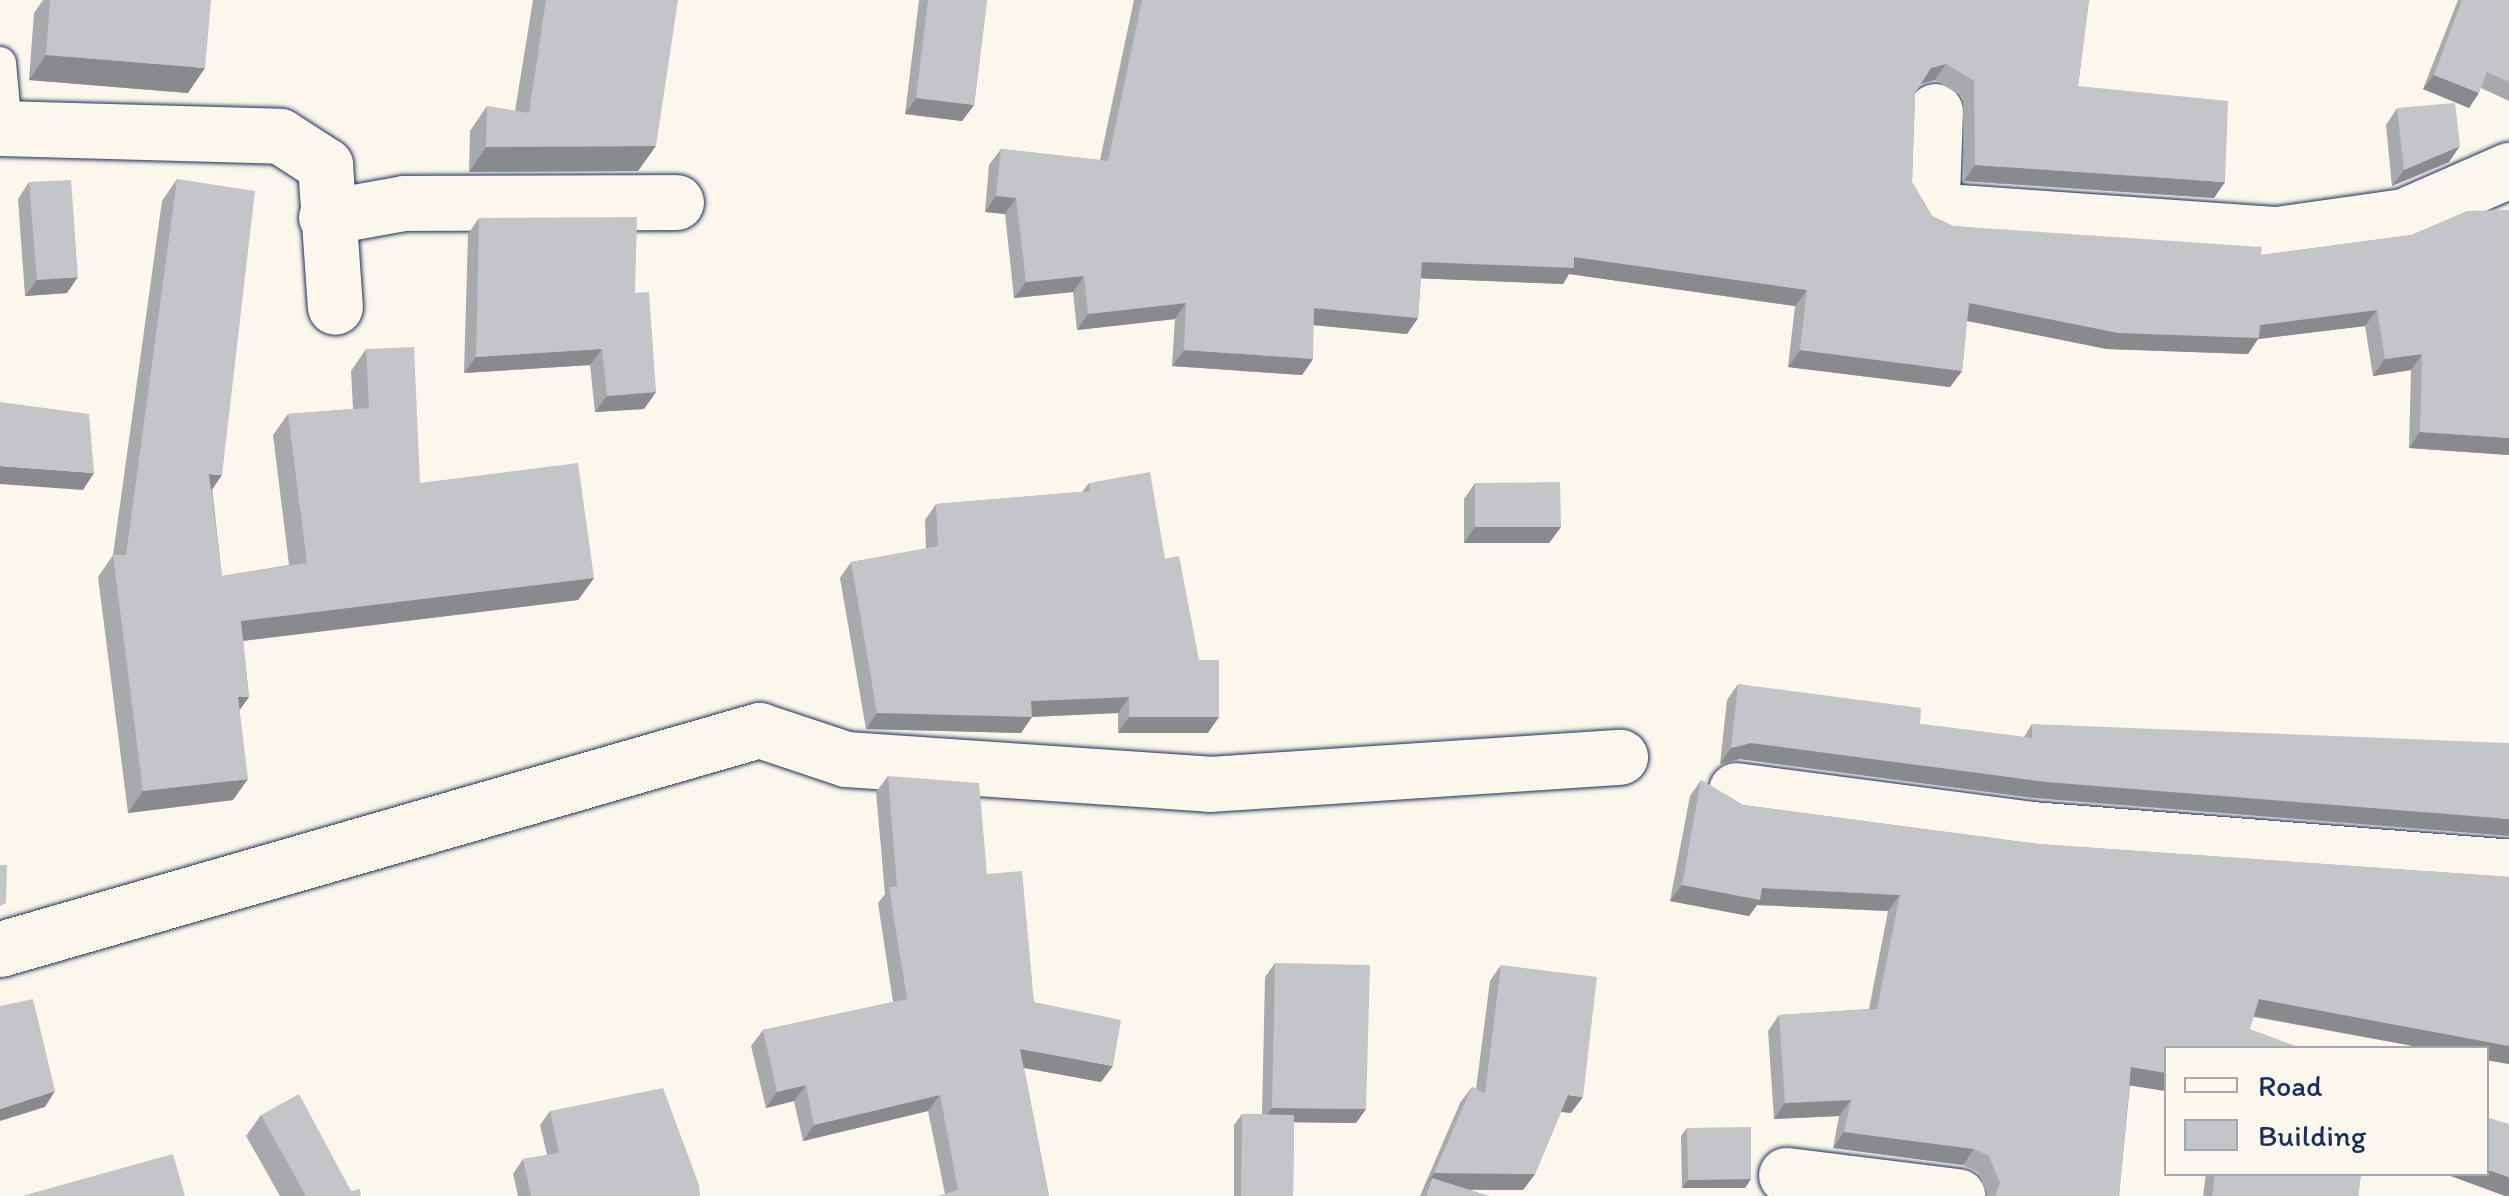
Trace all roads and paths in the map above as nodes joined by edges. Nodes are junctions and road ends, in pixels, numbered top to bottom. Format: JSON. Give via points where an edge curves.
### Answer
{"nodes":[{"id":1,"x":0,"y":62,"type":"edge"},
{"id":2,"x":1935,"y":111,"type":"dead end"},
{"id":3,"x":3,"y":128,"type":"edge"},
{"id":4,"x":2509,"y":170,"type":"edge"},
{"id":5,"x":676,"y":202,"type":"dead end"},
{"id":6,"x":326,"y":217,"type":"junction"},
{"id":7,"x":335,"y":307,"type":"dead end"},
{"id":8,"x":1620,"y":757,"type":"dead end"},
{"id":9,"x":1736,"y":790,"type":"dead end"},
{"id":10,"x":2509,"y":868,"type":"edge"},
{"id":11,"x":0,"y":949,"type":"edge"},
{"id":12,"x":1786,"y":1175,"type":"dead end"},
{"id":13,"x":1958,"y":1196,"type":"edge"}],
"edges":[{"from":1,"to":3,"type":"lane"},
{"from":2,"to":4,"type":"street","via":[[1932,198],[1944,211],[2277,234],[2404,216]]},
{"from":3,"to":6,"type":"street","via":[[280,136],[326,165]]},
{"from":5,"to":6,"type":"street","via":[[404,202]]},
{"from":6,"to":7,"type":"street"},
{"from":8,"to":11,"type":"street","via":[[1209,784],[846,759],[759,730]]},
{"from":9,"to":10,"type":"street","via":[[2031,829]]},
{"from":12,"to":13,"type":"street"}]}
